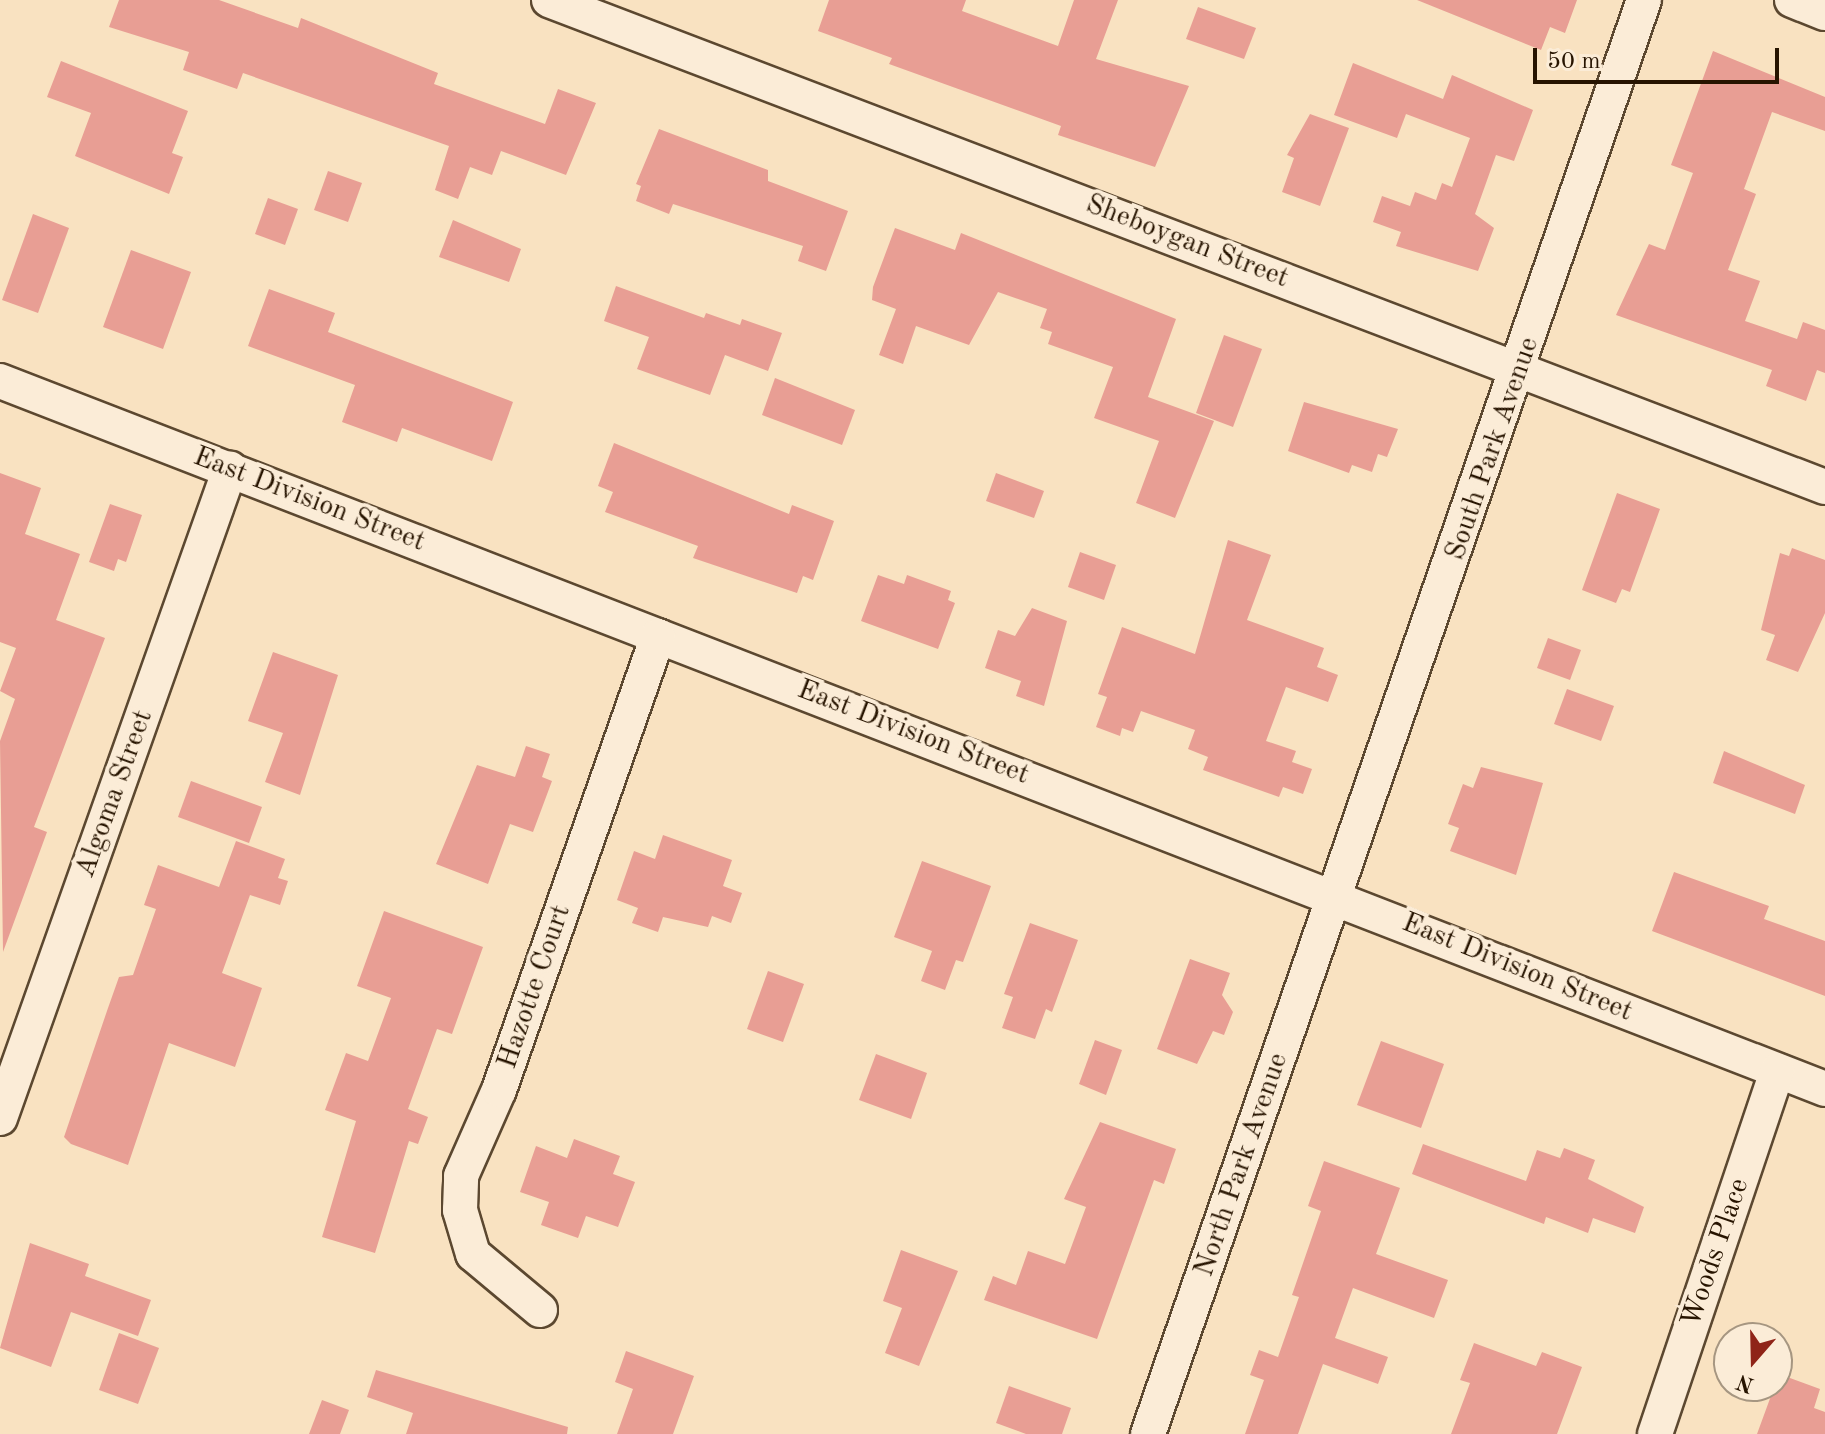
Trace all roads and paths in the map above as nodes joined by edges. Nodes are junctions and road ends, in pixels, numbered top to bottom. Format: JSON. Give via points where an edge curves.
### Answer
{"nodes":[{"id":1,"x":549,"y":0,"type":"edge"},
{"id":2,"x":1644,"y":0,"type":"edge"},
{"id":3,"x":1792,"y":0,"type":"edge"},
{"id":4,"x":1825,"y":13,"type":"edge"},
{"id":5,"x":1521,"y":369,"type":"junction"},
{"id":6,"x":0,"y":381,"type":"edge"},
{"id":7,"x":230,"y":469,"type":"junction"},
{"id":8,"x":1825,"y":487,"type":"edge"},
{"id":9,"x":658,"y":636,"type":"junction"},
{"id":10,"x":1337,"y":896,"type":"junction"},
{"id":11,"x":1777,"y":1071,"type":"junction"},
{"id":12,"x":1825,"y":1089,"type":"edge"},
{"id":13,"x":0,"y":1118,"type":"edge"},
{"id":14,"x":540,"y":1310,"type":"dead end"},
{"id":15,"x":1148,"y":1434,"type":"edge"},
{"id":16,"x":1655,"y":1434,"type":"edge"}],
"edges":[{"from":1,"to":5,"type":"street","name":"Sheboygan Street"},
{"from":2,"to":5,"type":"street","name":"South Park Avenue"},
{"from":3,"to":4,"type":"street"},
{"from":5,"to":8,"type":"street","name":"Sheboygan Street"},
{"from":5,"to":10,"type":"street","name":"South Park Avenue"},
{"from":6,"to":7,"type":"street","name":"East Division Street"},
{"from":7,"to":9,"type":"street","name":"East Division Street"},
{"from":7,"to":13,"type":"street","name":"Algoma Street"},
{"from":9,"to":10,"type":"street","name":"East Division Street"},
{"from":9,"to":14,"type":"street","name":"Hazotte Court","via":[[499,1090],[461,1176],[460,1210],[473,1254]]},
{"from":10,"to":11,"type":"street","name":"East Division Street"},
{"from":10,"to":15,"type":"street","name":"North Park Avenue"},
{"from":11,"to":12,"type":"street","name":"East Division Street"},
{"from":11,"to":16,"type":"street","name":"Woods Place"}]}
